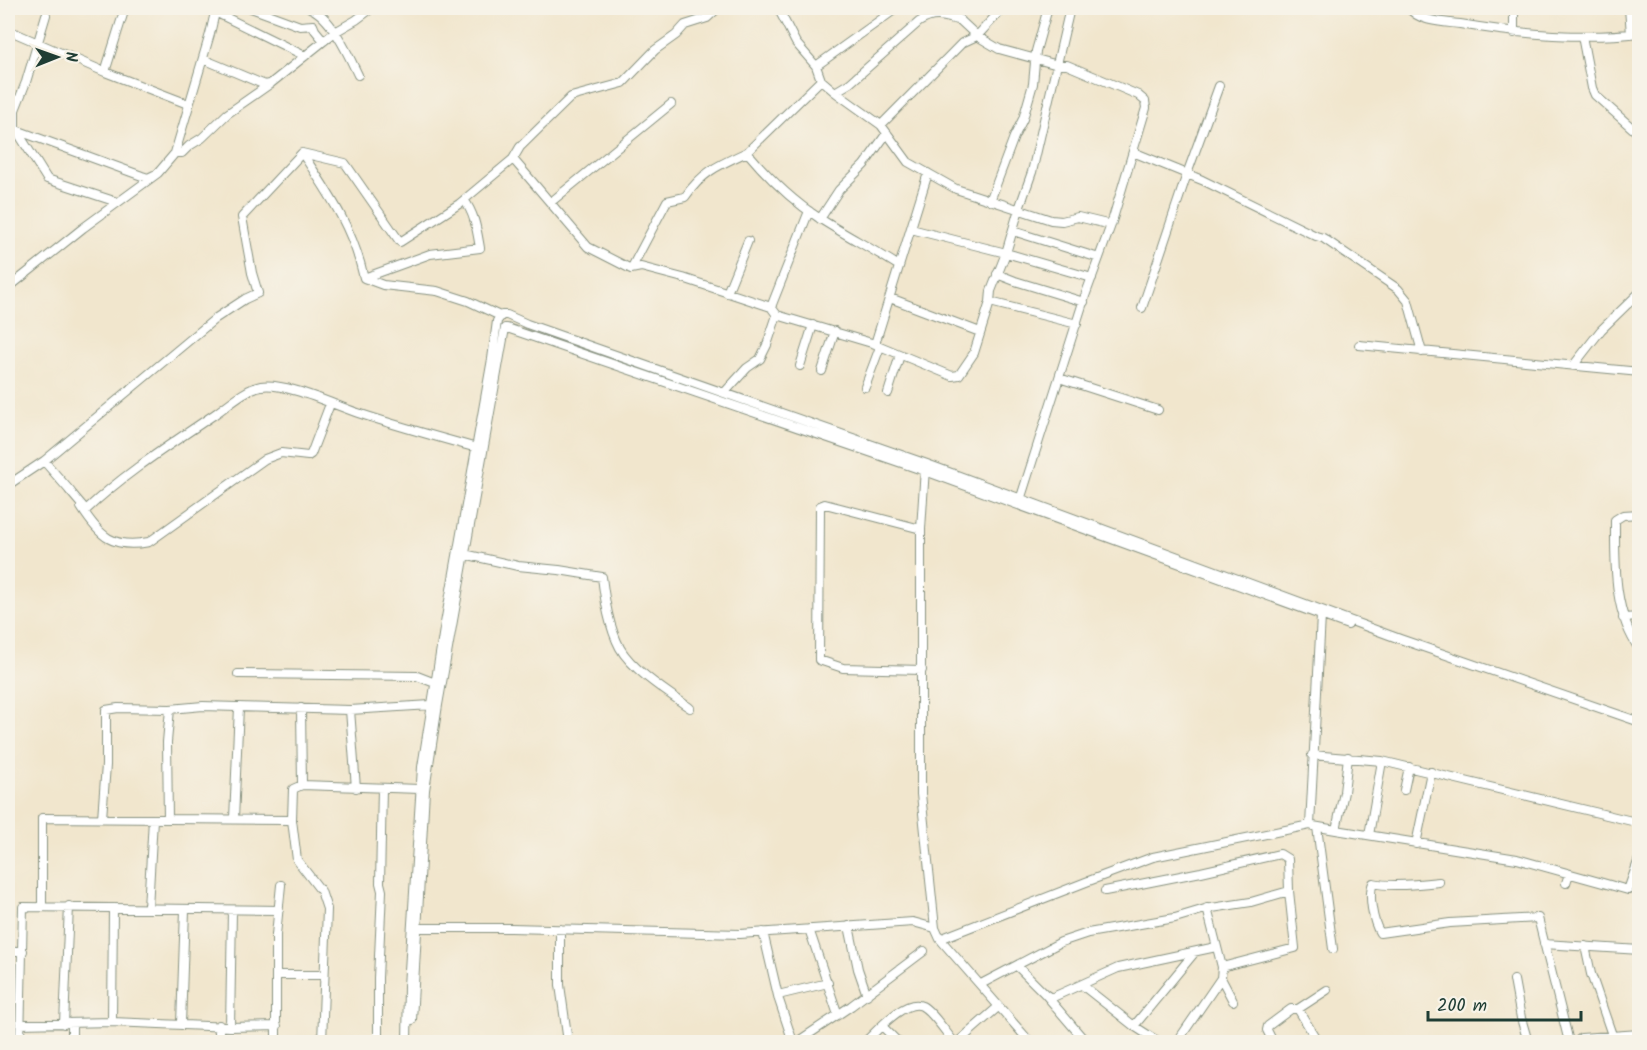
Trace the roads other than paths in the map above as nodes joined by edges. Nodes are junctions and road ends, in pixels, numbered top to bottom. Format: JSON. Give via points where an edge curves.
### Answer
{"nodes":[{"id":1,"x":125,"y":8,"type":"edge"},
{"id":2,"x":251,"y":8,"type":"edge"},
{"id":3,"x":315,"y":8,"type":"edge"},
{"id":4,"x":372,"y":8,"type":"edge"},
{"id":5,"x":718,"y":8,"type":"edge"},
{"id":6,"x":778,"y":8,"type":"edge"},
{"id":7,"x":897,"y":8,"type":"edge"},
{"id":8,"x":947,"y":8,"type":"edge"},
{"id":9,"x":1003,"y":8,"type":"edge"},
{"id":10,"x":1048,"y":8,"type":"edge"},
{"id":11,"x":1070,"y":8,"type":"edge"},
{"id":12,"x":1409,"y":8,"type":"edge"},
{"id":13,"x":1514,"y":8,"type":"edge"},
{"id":14,"x":1629,"y":8,"type":"edge"},
{"id":15,"x":215,"y":10,"type":"edge"},
{"id":16,"x":46,"y":15,"type":"dead end"},
{"id":17,"x":959,"y":20,"type":"junction"},
{"id":18,"x":313,"y":25,"type":"junction"},
{"id":19,"x":8,"y":30,"type":"edge"},
{"id":20,"x":335,"y":32,"type":"junction"},
{"id":21,"x":1514,"y":33,"type":"junction"},
{"id":22,"x":1635,"y":33,"type":"edge"},
{"id":23,"x":977,"y":36,"type":"junction"},
{"id":24,"x":1582,"y":36,"type":"junction"},
{"id":25,"x":324,"y":41,"type":"junction"},
{"id":26,"x":38,"y":42,"type":"junction"},
{"id":27,"x":305,"y":56,"type":"junction"},
{"id":28,"x":1036,"y":58,"type":"junction"},
{"id":29,"x":203,"y":59,"type":"junction"},
{"id":30,"x":1058,"y":64,"type":"junction"},
{"id":31,"x":816,"y":66,"type":"junction"},
{"id":32,"x":105,"y":72,"type":"junction"},
{"id":33,"x":358,"y":75,"type":"dead end"},
{"id":34,"x":821,"y":80,"type":"junction"},
{"id":35,"x":270,"y":84,"type":"junction"},
{"id":36,"x":1219,"y":86,"type":"dead end"},
{"id":37,"x":835,"y":92,"type":"junction"},
{"id":38,"x":188,"y":104,"type":"junction"},
{"id":39,"x":671,"y":104,"type":"dead end"},
{"id":40,"x":8,"y":121,"type":"edge"},
{"id":41,"x":881,"y":125,"type":"junction"},
{"id":42,"x":11,"y":128,"type":"edge"},
{"id":43,"x":887,"y":133,"type":"junction"},
{"id":44,"x":1640,"y":135,"type":"edge"},
{"id":45,"x":747,"y":152,"type":"junction"},
{"id":46,"x":1133,"y":152,"type":"junction"},
{"id":47,"x":175,"y":153,"type":"junction"},
{"id":48,"x":302,"y":153,"type":"junction"},
{"id":49,"x":513,"y":159,"type":"junction"},
{"id":50,"x":158,"y":173,"type":"junction"},
{"id":51,"x":928,"y":173,"type":"junction"},
{"id":52,"x":1186,"y":174,"type":"junction"},
{"id":53,"x":1133,"y":176,"type":"dead end"},
{"id":54,"x":1122,"y":189,"type":"junction"},
{"id":55,"x":464,"y":200,"type":"junction"},
{"id":56,"x":990,"y":201,"type":"junction"},
{"id":57,"x":117,"y":202,"type":"junction"},
{"id":58,"x":551,"y":202,"type":"junction"},
{"id":59,"x":1019,"y":209,"type":"junction"},
{"id":60,"x":809,"y":211,"type":"junction"},
{"id":61,"x":820,"y":219,"type":"junction"},
{"id":62,"x":1111,"y":225,"type":"junction"},
{"id":63,"x":911,"y":229,"type":"junction"},
{"id":64,"x":1013,"y":231,"type":"junction"},
{"id":65,"x":748,"y":241,"type":"dead end"},
{"id":66,"x":1006,"y":253,"type":"junction"},
{"id":67,"x":1099,"y":258,"type":"junction"},
{"id":68,"x":899,"y":266,"type":"junction"},
{"id":69,"x":631,"y":269,"type":"junction"},
{"id":70,"x":997,"y":274,"type":"junction"},
{"id":71,"x":364,"y":278,"type":"junction"},
{"id":72,"x":1092,"y":278,"type":"junction"},
{"id":73,"x":8,"y":288,"type":"edge"},
{"id":74,"x":1640,"y":292,"type":"edge"},
{"id":75,"x":727,"y":293,"type":"junction"},
{"id":76,"x":890,"y":298,"type":"junction"},
{"id":77,"x":990,"y":302,"type":"junction"},
{"id":78,"x":1084,"y":302,"type":"junction"},
{"id":79,"x":771,"y":307,"type":"junction"},
{"id":80,"x":1142,"y":308,"type":"dead end"},
{"id":81,"x":777,"y":315,"type":"junction"},
{"id":82,"x":500,"y":316,"type":"junction"},
{"id":83,"x":509,"y":316,"type":"junction"},
{"id":84,"x":1077,"y":324,"type":"junction"},
{"id":85,"x":813,"y":325,"type":"junction"},
{"id":86,"x":503,"y":327,"type":"junction"},
{"id":87,"x":835,"y":331,"type":"junction"},
{"id":88,"x":980,"y":332,"type":"junction"},
{"id":89,"x":1359,"y":345,"type":"dead end"},
{"id":90,"x":878,"y":346,"type":"junction"},
{"id":91,"x":1422,"y":352,"type":"junction"},
{"id":92,"x":900,"y":356,"type":"junction"},
{"id":93,"x":800,"y":366,"type":"dead end"},
{"id":94,"x":1573,"y":366,"type":"junction"},
{"id":95,"x":822,"y":372,"type":"dead end"},
{"id":96,"x":1640,"y":372,"type":"edge"},
{"id":97,"x":1059,"y":378,"type":"junction"},
{"id":98,"x":865,"y":387,"type":"dead end"},
{"id":99,"x":725,"y":392,"type":"junction"},
{"id":100,"x":888,"y":393,"type":"dead end"},
{"id":101,"x":330,"y":404,"type":"junction"},
{"id":102,"x":1158,"y":410,"type":"dead end"},
{"id":103,"x":477,"y":448,"type":"junction"},
{"id":104,"x":44,"y":461,"type":"junction"},
{"id":105,"x":926,"y":467,"type":"junction"},
{"id":106,"x":8,"y":485,"type":"edge"},
{"id":107,"x":69,"y":490,"type":"junction"},
{"id":108,"x":1021,"y":497,"type":"junction"},
{"id":109,"x":1640,"y":514,"type":"edge"},
{"id":110,"x":921,"y":529,"type":"junction"},
{"id":111,"x":464,"y":554,"type":"junction"},
{"id":112,"x":1321,"y":616,"type":"junction"},
{"id":113,"x":1640,"y":617,"type":"edge"},
{"id":114,"x":1623,"y":618,"type":"junction"},
{"id":115,"x":1640,"y":650,"type":"edge"},
{"id":116,"x":922,"y":670,"type":"junction"},
{"id":117,"x":238,"y":674,"type":"dead end"},
{"id":118,"x":435,"y":683,"type":"junction"},
{"id":119,"x":431,"y":705,"type":"junction"},
{"id":120,"x":239,"y":707,"type":"junction"},
{"id":121,"x":301,"y":708,"type":"junction"},
{"id":122,"x":690,"y":708,"type":"dead end"},
{"id":123,"x":170,"y":709,"type":"junction"},
{"id":124,"x":350,"y":710,"type":"junction"},
{"id":125,"x":1640,"y":724,"type":"edge"},
{"id":126,"x":1312,"y":755,"type":"junction"},
{"id":127,"x":1348,"y":757,"type":"junction"},
{"id":128,"x":1383,"y":760,"type":"junction"},
{"id":129,"x":1409,"y":767,"type":"junction"},
{"id":130,"x":1431,"y":772,"type":"junction"},
{"id":131,"x":302,"y":785,"type":"junction"},
{"id":132,"x":356,"y":788,"type":"junction"},
{"id":133,"x":382,"y":788,"type":"junction"},
{"id":134,"x":420,"y":789,"type":"junction"},
{"id":135,"x":1404,"y":790,"type":"dead end"},
{"id":136,"x":102,"y":818,"type":"junction"},
{"id":137,"x":153,"y":819,"type":"junction"},
{"id":138,"x":168,"y":819,"type":"junction"},
{"id":139,"x":234,"y":819,"type":"junction"},
{"id":140,"x":292,"y":820,"type":"junction"},
{"id":141,"x":1640,"y":823,"type":"edge"},
{"id":142,"x":1313,"y":826,"type":"junction"},
{"id":143,"x":1336,"y":830,"type":"junction"},
{"id":144,"x":1369,"y":836,"type":"junction"},
{"id":145,"x":1416,"y":844,"type":"junction"},
{"id":146,"x":1640,"y":856,"type":"edge"},
{"id":147,"x":1569,"y":874,"type":"junction"},
{"id":148,"x":1439,"y":882,"type":"dead end"},
{"id":149,"x":1566,"y":883,"type":"dead end"},
{"id":150,"x":281,"y":885,"type":"dead end"},
{"id":151,"x":1105,"y":891,"type":"dead end"},
{"id":152,"x":1289,"y":891,"type":"junction"},
{"id":153,"x":69,"y":906,"type":"junction"},
{"id":154,"x":42,"y":907,"type":"junction"},
{"id":155,"x":114,"y":908,"type":"junction"},
{"id":156,"x":148,"y":908,"type":"junction"},
{"id":157,"x":1207,"y":908,"type":"junction"},
{"id":158,"x":184,"y":910,"type":"junction"},
{"id":159,"x":232,"y":910,"type":"junction"},
{"id":160,"x":279,"y":910,"type":"junction"},
{"id":161,"x":849,"y":926,"type":"junction"},
{"id":162,"x":418,"y":928,"type":"junction"},
{"id":163,"x":935,"y":928,"type":"junction"},
{"id":164,"x":560,"y":929,"type":"junction"},
{"id":165,"x":809,"y":929,"type":"junction"},
{"id":166,"x":763,"y":932,"type":"junction"},
{"id":167,"x":940,"y":939,"type":"junction"},
{"id":168,"x":1544,"y":944,"type":"junction"},
{"id":169,"x":1585,"y":946,"type":"junction"},
{"id":170,"x":1216,"y":947,"type":"junction"},
{"id":171,"x":1333,"y":949,"type":"dead end"},
{"id":172,"x":1640,"y":950,"type":"edge"},
{"id":173,"x":8,"y":951,"type":"edge"},
{"id":174,"x":23,"y":951,"type":"junction"},
{"id":175,"x":924,"y":951,"type":"dead end"},
{"id":176,"x":1195,"y":952,"type":"junction"},
{"id":177,"x":1017,"y":966,"type":"junction"},
{"id":178,"x":1222,"y":967,"type":"junction"},
{"id":179,"x":277,"y":975,"type":"junction"},
{"id":180,"x":324,"y":975,"type":"junction"},
{"id":181,"x":1221,"y":978,"type":"junction"},
{"id":182,"x":1514,"y":980,"type":"dead end"},
{"id":183,"x":828,"y":983,"type":"junction"},
{"id":184,"x":981,"y":984,"type":"junction"},
{"id":185,"x":1082,"y":985,"type":"junction"},
{"id":186,"x":1327,"y":990,"type":"dead end"},
{"id":187,"x":1045,"y":994,"type":"junction"},
{"id":188,"x":778,"y":995,"type":"junction"},
{"id":189,"x":867,"y":995,"type":"junction"},
{"id":190,"x":1233,"y":1001,"type":"dead end"},
{"id":191,"x":998,"y":1007,"type":"junction"},
{"id":192,"x":1298,"y":1009,"type":"junction"},
{"id":193,"x":838,"y":1015,"type":"junction"},
{"id":194,"x":112,"y":1022,"type":"junction"},
{"id":195,"x":20,"y":1024,"type":"junction"},
{"id":196,"x":68,"y":1024,"type":"junction"},
{"id":197,"x":181,"y":1024,"type":"junction"},
{"id":198,"x":219,"y":1026,"type":"junction"},
{"id":199,"x":277,"y":1026,"type":"junction"},
{"id":200,"x":882,"y":1026,"type":"junction"},
{"id":201,"x":1134,"y":1026,"type":"junction"},
{"id":202,"x":230,"y":1027,"type":"junction"},
{"id":203,"x":1640,"y":1034,"type":"edge"},
{"id":204,"x":1612,"y":1035,"type":"junction"},
{"id":205,"x":1080,"y":1041,"type":"edge"},
{"id":206,"x":20,"y":1042,"type":"edge"},
{"id":207,"x":72,"y":1042,"type":"edge"},
{"id":208,"x":219,"y":1042,"type":"edge"},
{"id":209,"x":276,"y":1042,"type":"edge"},
{"id":210,"x":322,"y":1042,"type":"edge"},
{"id":211,"x":378,"y":1042,"type":"edge"},
{"id":212,"x":410,"y":1042,"type":"edge"},
{"id":213,"x":568,"y":1042,"type":"edge"},
{"id":214,"x":794,"y":1042,"type":"edge"},
{"id":215,"x":865,"y":1042,"type":"edge"},
{"id":216,"x":898,"y":1042,"type":"edge"},
{"id":217,"x":956,"y":1042,"type":"edge"},
{"id":218,"x":1030,"y":1042,"type":"edge"},
{"id":219,"x":1159,"y":1042,"type":"edge"},
{"id":220,"x":1177,"y":1042,"type":"edge"},
{"id":221,"x":1273,"y":1042,"type":"edge"},
{"id":222,"x":1318,"y":1042,"type":"edge"},
{"id":223,"x":1528,"y":1042,"type":"edge"},
{"id":224,"x":1569,"y":1042,"type":"edge"},
{"id":225,"x":1577,"y":1042,"type":"edge"}],
"edges":[{"from":1,"to":32,"type":"street"},
{"from":2,"to":18,"type":"street","via":[[300,26]]},
{"from":3,"to":18,"type":"street"},
{"from":3,"to":20,"type":"street"},
{"from":4,"to":20,"type":"street"},
{"from":5,"to":49,"type":"street","via":[[707,18],[685,25],[623,83],[571,97],[520,147]]},
{"from":6,"to":31,"type":"street","via":[[796,43]]},
{"from":7,"to":31,"type":"street"},
{"from":8,"to":17,"type":"street"},
{"from":9,"to":23,"type":"street"},
{"from":10,"to":28,"type":"street"},
{"from":11,"to":30,"type":"street"},
{"from":12,"to":21,"type":"street","via":[[1432,20]]},
{"from":13,"to":21,"type":"street"},
{"from":14,"to":22,"type":"street"},
{"from":15,"to":27,"type":"street"},
{"from":15,"to":29,"type":"street"},
{"from":16,"to":26,"type":"street"},
{"from":17,"to":23,"type":"street"},
{"from":17,"to":37,"type":"street","via":[[938,15],[925,18]]},
{"from":18,"to":25,"type":"street"},
{"from":19,"to":26,"type":"street"},
{"from":20,"to":25,"type":"street"},
{"from":20,"to":33,"type":"street"},
{"from":21,"to":24,"type":"street"},
{"from":22,"to":24,"type":"street"},
{"from":23,"to":28,"type":"street","via":[[1008,53]]},
{"from":23,"to":41,"type":"street","via":[[962,43]]},
{"from":24,"to":44,"type":"street","via":[[1595,95]]},
{"from":25,"to":27,"type":"street"},
{"from":26,"to":32,"type":"street"},
{"from":26,"to":42,"type":"street"},
{"from":27,"to":35,"type":"street"},
{"from":28,"to":30,"type":"street"},
{"from":28,"to":56,"type":"street","via":[[1023,119]]},
{"from":29,"to":35,"type":"street"},
{"from":29,"to":38,"type":"street"},
{"from":30,"to":46,"type":"street","via":[[1076,68],[1145,100]]},
{"from":30,"to":59,"type":"street"},
{"from":31,"to":34,"type":"street"},
{"from":32,"to":38,"type":"street"},
{"from":34,"to":37,"type":"street"},
{"from":34,"to":45,"type":"street"},
{"from":35,"to":47,"type":"street","via":[[182,153]]},
{"from":36,"to":52,"type":"street"},
{"from":37,"to":41,"type":"street"},
{"from":38,"to":47,"type":"street"},
{"from":39,"to":58,"type":"street"},
{"from":40,"to":42,"type":"street"},
{"from":41,"to":43,"type":"street"},
{"from":42,"to":50,"type":"street","via":[[148,178]]},
{"from":42,"to":57,"type":"street","via":[[46,178]]},
{"from":43,"to":51,"type":"street","via":[[904,158]]},
{"from":43,"to":61,"type":"street"},
{"from":45,"to":60,"type":"street"},
{"from":45,"to":69,"type":"street","via":[[712,169],[685,197],[667,201]]},
{"from":46,"to":52,"type":"street"},
{"from":46,"to":54,"type":"street"},
{"from":47,"to":50,"type":"street"},
{"from":48,"to":55,"type":"street","via":[[345,163],[400,242]]},
{"from":48,"to":71,"type":"street","via":[[341,212],[359,254]]},
{"from":48,"to":104,"type":"street","via":[[242,217],[258,293],[216,318]]},
{"from":49,"to":55,"type":"street"},
{"from":49,"to":58,"type":"street"},
{"from":50,"to":57,"type":"street"},
{"from":51,"to":56,"type":"street","via":[[956,189]]},
{"from":51,"to":63,"type":"street"},
{"from":52,"to":80,"type":"street"},
{"from":52,"to":91,"type":"street","via":[[1323,238],[1405,294]]},
{"from":53,"to":54,"type":"street"},
{"from":54,"to":62,"type":"street"},
{"from":55,"to":71,"type":"street","via":[[470,208],[480,248],[430,254]]},
{"from":56,"to":59,"type":"street"},
{"from":57,"to":73,"type":"street"},
{"from":58,"to":69,"type":"street","via":[[588,247]]},
{"from":59,"to":62,"type":"street","via":[[1051,220],[1078,217]]},
{"from":59,"to":64,"type":"street"},
{"from":60,"to":61,"type":"street"},
{"from":60,"to":79,"type":"street"},
{"from":61,"to":68,"type":"street"},
{"from":62,"to":67,"type":"street"},
{"from":63,"to":66,"type":"street"},
{"from":63,"to":68,"type":"street"},
{"from":64,"to":66,"type":"street"},
{"from":64,"to":67,"type":"street"},
{"from":65,"to":75,"type":"street"},
{"from":66,"to":70,"type":"street"},
{"from":66,"to":72,"type":"street"},
{"from":67,"to":72,"type":"street"},
{"from":68,"to":76,"type":"street"},
{"from":69,"to":75,"type":"street","via":[[641,267]]},
{"from":70,"to":77,"type":"street"},
{"from":70,"to":78,"type":"street"},
{"from":71,"to":82,"type":"street","via":[[383,285],[438,291]]},
{"from":72,"to":78,"type":"street"},
{"from":74,"to":94,"type":"street","via":[[1601,330]]},
{"from":75,"to":79,"type":"street"},
{"from":76,"to":88,"type":"street"},
{"from":76,"to":90,"type":"street"},
{"from":77,"to":84,"type":"street"},
{"from":77,"to":88,"type":"street"},
{"from":78,"to":84,"type":"street"},
{"from":79,"to":81,"type":"street"},
{"from":81,"to":85,"type":"street"},
{"from":81,"to":99,"type":"street","via":[[759,359]]},
{"from":82,"to":83,"type":"street"},
{"from":82,"to":86,"type":"street","via":[[497,319]]},
{"from":83,"to":86,"type":"street","via":[[511,324]]},
{"from":83,"to":99,"type":"street"},
{"from":84,"to":97,"type":"street"},
{"from":85,"to":87,"type":"street"},
{"from":85,"to":93,"type":"street"},
{"from":86,"to":103,"type":"street"},
{"from":86,"to":105,"type":"street"},
{"from":86,"to":111,"type":"street"},
{"from":87,"to":90,"type":"street"},
{"from":87,"to":95,"type":"street"},
{"from":88,"to":92,"type":"street","via":[[974,353],[959,375],[952,376]]},
{"from":89,"to":91,"type":"street"},
{"from":90,"to":92,"type":"street"},
{"from":90,"to":98,"type":"street"},
{"from":91,"to":94,"type":"street"},
{"from":92,"to":100,"type":"street"},
{"from":94,"to":96,"type":"street"},
{"from":97,"to":102,"type":"street"},
{"from":97,"to":108,"type":"street"},
{"from":99,"to":105,"type":"street"},
{"from":101,"to":103,"type":"street"},
{"from":101,"to":107,"type":"street","via":[[261,386],[248,391],[109,488],[87,510]]},
{"from":101,"to":107,"type":"street","via":[[311,454],[299,457],[281,453],[265,459],[149,542],[113,542]]},
{"from":103,"to":118,"type":"street"},
{"from":104,"to":106,"type":"street"},
{"from":104,"to":107,"type":"street"},
{"from":105,"to":108,"type":"street"},
{"from":105,"to":110,"type":"street"},
{"from":105,"to":112,"type":"street"},
{"from":108,"to":125,"type":"street"},
{"from":109,"to":114,"type":"street","via":[[1623,514],[1615,520],[1615,559]]},
{"from":110,"to":116,"type":"street"},
{"from":110,"to":116,"type":"street","via":[[825,504],[820,506],[819,660],[843,668]]},
{"from":111,"to":122,"type":"street","via":[[602,577],[605,605],[621,649],[648,679]]},
{"from":111,"to":162,"type":"street","via":[[425,790]]},
{"from":112,"to":125,"type":"street"},
{"from":112,"to":126,"type":"street"},
{"from":113,"to":114,"type":"street"},
{"from":114,"to":115,"type":"street"},
{"from":116,"to":163,"type":"street","via":[[921,794]]},
{"from":117,"to":118,"type":"street","via":[[417,676]]},
{"from":118,"to":119,"type":"street"},
{"from":119,"to":124,"type":"street"},
{"from":119,"to":134,"type":"street"},
{"from":120,"to":121,"type":"street"},
{"from":120,"to":123,"type":"street"},
{"from":120,"to":139,"type":"street"},
{"from":121,"to":124,"type":"street"},
{"from":121,"to":131,"type":"street"},
{"from":123,"to":136,"type":"street","via":[[106,710]]},
{"from":123,"to":138,"type":"street"},
{"from":124,"to":132,"type":"street"},
{"from":126,"to":127,"type":"street"},
{"from":126,"to":142,"type":"street"},
{"from":127,"to":128,"type":"street"},
{"from":127,"to":143,"type":"street"},
{"from":128,"to":129,"type":"street"},
{"from":128,"to":144,"type":"street"},
{"from":129,"to":130,"type":"street"},
{"from":129,"to":135,"type":"street"},
{"from":130,"to":141,"type":"street"},
{"from":130,"to":145,"type":"street"},
{"from":131,"to":132,"type":"street"},
{"from":131,"to":140,"type":"street","via":[[293,789]]},
{"from":132,"to":133,"type":"street"},
{"from":133,"to":134,"type":"street"},
{"from":133,"to":211,"type":"street"},
{"from":134,"to":212,"type":"street","via":[[408,986]]},
{"from":136,"to":137,"type":"street"},
{"from":136,"to":154,"type":"street","via":[[42,818]]},
{"from":137,"to":138,"type":"street"},
{"from":137,"to":156,"type":"street"},
{"from":138,"to":139,"type":"street"},
{"from":139,"to":140,"type":"street"},
{"from":140,"to":180,"type":"street","via":[[297,860],[321,891],[327,909]]},
{"from":142,"to":143,"type":"street"},
{"from":142,"to":167,"type":"street","via":[[1153,857]]},
{"from":142,"to":171,"type":"street"},
{"from":143,"to":144,"type":"street"},
{"from":144,"to":145,"type":"street"},
{"from":145,"to":147,"type":"street","via":[[1517,859]]},
{"from":146,"to":147,"type":"street","via":[[1628,890]]},
{"from":147,"to":149,"type":"street"},
{"from":148,"to":168,"type":"street","via":[[1373,883],[1374,919],[1380,933],[1450,923],[1538,918]]},
{"from":150,"to":160,"type":"street"},
{"from":151,"to":152,"type":"street","via":[[1280,854],[1288,859]]},
{"from":152,"to":157,"type":"street","via":[[1251,902]]},
{"from":152,"to":178,"type":"street","via":[[1295,948]]},
{"from":153,"to":154,"type":"street"},
{"from":153,"to":155,"type":"street"},
{"from":153,"to":196,"type":"street"},
{"from":154,"to":174,"type":"street","via":[[23,907]]},
{"from":155,"to":156,"type":"street"},
{"from":155,"to":194,"type":"street"},
{"from":156,"to":158,"type":"street"},
{"from":157,"to":170,"type":"street"},
{"from":157,"to":177,"type":"street","via":[[1175,918],[1088,933],[1061,942]]},
{"from":158,"to":159,"type":"street"},
{"from":158,"to":197,"type":"street"},
{"from":159,"to":160,"type":"street"},
{"from":159,"to":202,"type":"street"},
{"from":160,"to":179,"type":"street"},
{"from":161,"to":163,"type":"street","via":[[913,922]]},
{"from":161,"to":165,"type":"street"},
{"from":161,"to":189,"type":"street"},
{"from":162,"to":164,"type":"street"},
{"from":162,"to":212,"type":"street"},
{"from":163,"to":167,"type":"street"},
{"from":164,"to":166,"type":"street"},
{"from":164,"to":213,"type":"street","via":[[560,985]]},
{"from":165,"to":166,"type":"street"},
{"from":165,"to":183,"type":"street"},
{"from":166,"to":188,"type":"street"},
{"from":167,"to":184,"type":"street"},
{"from":168,"to":169,"type":"street"},
{"from":168,"to":224,"type":"street"},
{"from":169,"to":172,"type":"street"},
{"from":169,"to":204,"type":"street"},
{"from":170,"to":176,"type":"street"},
{"from":170,"to":178,"type":"street"},
{"from":173,"to":174,"type":"street"},
{"from":174,"to":195,"type":"street"},
{"from":175,"to":189,"type":"street"},
{"from":176,"to":185,"type":"street","via":[[1118,968]]},
{"from":176,"to":201,"type":"street"},
{"from":177,"to":184,"type":"street"},
{"from":177,"to":187,"type":"street"},
{"from":178,"to":181,"type":"street"},
{"from":179,"to":180,"type":"street"},
{"from":179,"to":199,"type":"street"},
{"from":180,"to":210,"type":"street"},
{"from":181,"to":190,"type":"street"},
{"from":181,"to":220,"type":"street"},
{"from":182,"to":223,"type":"street"},
{"from":183,"to":188,"type":"street"},
{"from":183,"to":193,"type":"street"},
{"from":184,"to":191,"type":"street"},
{"from":185,"to":187,"type":"street","via":[[1051,998]]},
{"from":185,"to":201,"type":"street"},
{"from":186,"to":192,"type":"street"},
{"from":187,"to":205,"type":"street"},
{"from":188,"to":214,"type":"street"},
{"from":189,"to":193,"type":"street"},
{"from":191,"to":217,"type":"street"},
{"from":191,"to":218,"type":"street"},
{"from":192,"to":221,"type":"street","via":[[1291,1009],[1268,1026]]},
{"from":192,"to":222,"type":"street"},
{"from":193,"to":214,"type":"street"},
{"from":194,"to":196,"type":"street"},
{"from":194,"to":197,"type":"street"},
{"from":195,"to":196,"type":"street"},
{"from":195,"to":206,"type":"street"},
{"from":196,"to":207,"type":"street"},
{"from":197,"to":198,"type":"street"},
{"from":198,"to":202,"type":"street"},
{"from":198,"to":208,"type":"street"},
{"from":199,"to":202,"type":"street"},
{"from":199,"to":209,"type":"street"},
{"from":200,"to":215,"type":"street"},
{"from":200,"to":216,"type":"street"},
{"from":200,"to":217,"type":"street","via":[[897,1012],[921,1006]]},
{"from":201,"to":219,"type":"street"},
{"from":203,"to":204,"type":"street"},
{"from":204,"to":225,"type":"street","via":[[1581,1038]]}]}
